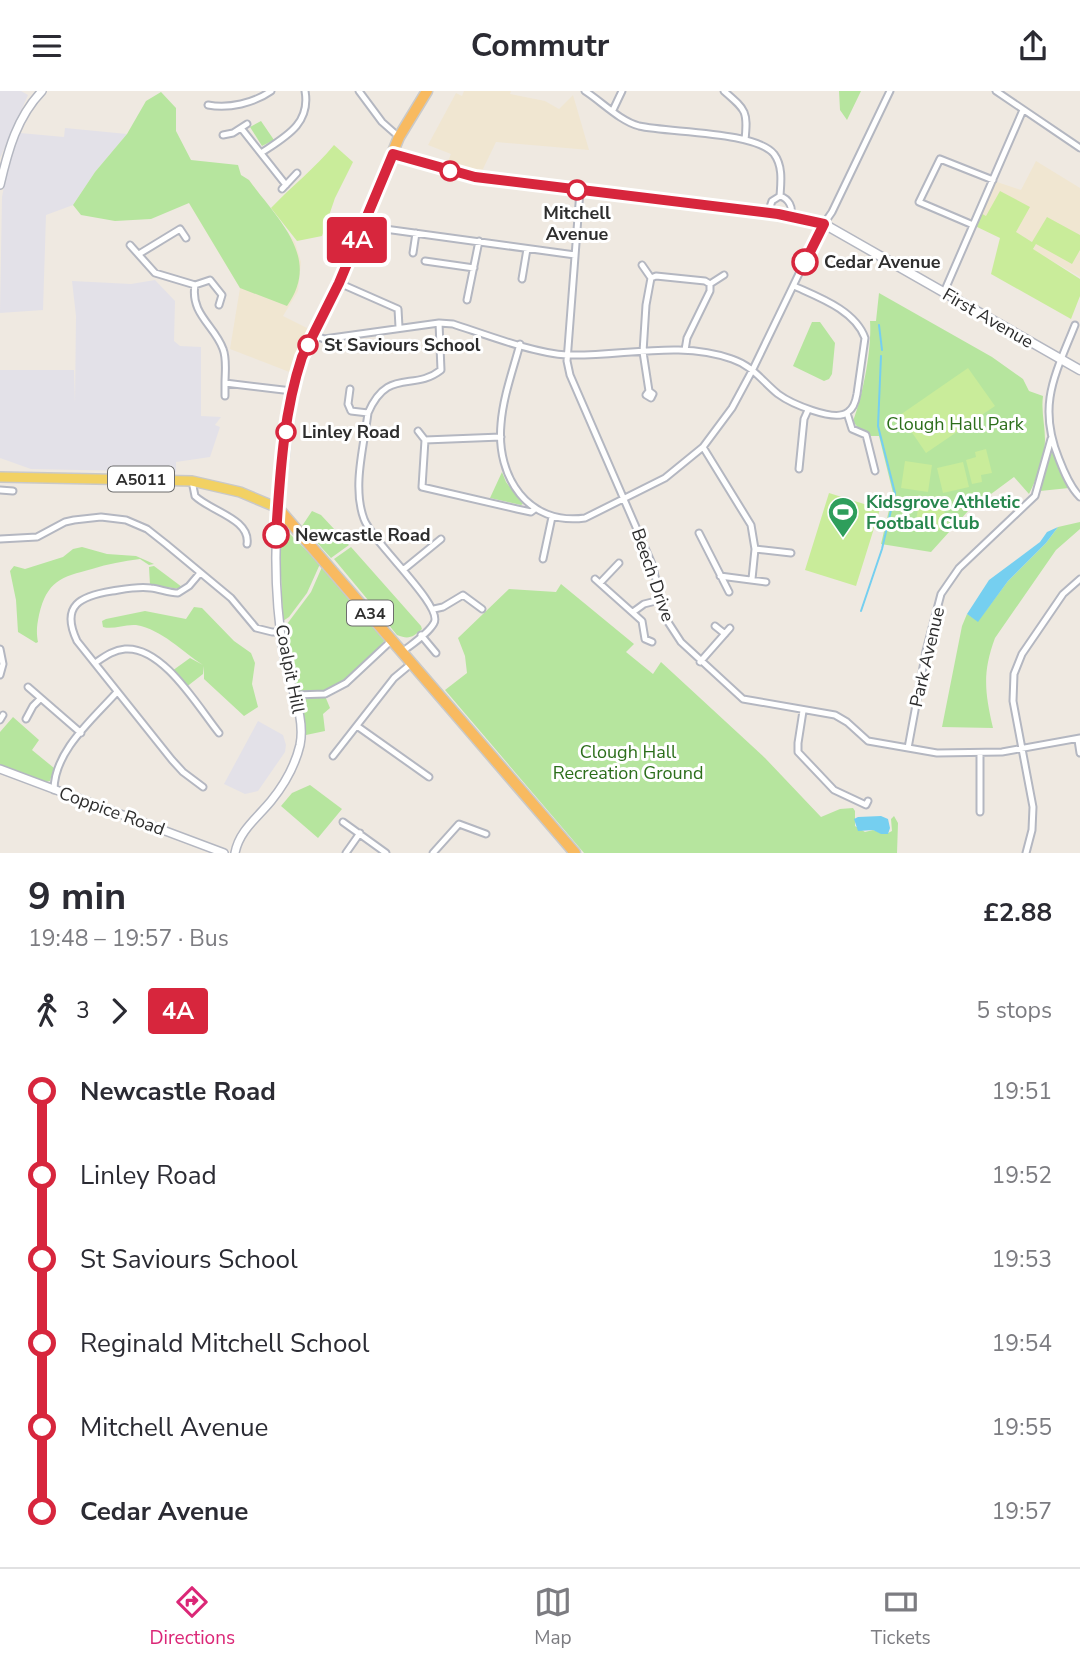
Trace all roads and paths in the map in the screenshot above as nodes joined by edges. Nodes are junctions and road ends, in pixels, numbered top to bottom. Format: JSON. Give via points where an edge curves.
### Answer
{"nodes":[{"id":1,"x":42,"y":91,"type":"edge"},
{"id":2,"x":252,"y":91,"type":"edge"},
{"id":3,"x":271,"y":91,"type":"edge"},
{"id":4,"x":304,"y":91,"type":"edge"},
{"id":5,"x":359,"y":91,"type":"edge"},
{"id":6,"x":427,"y":91,"type":"edge"},
{"id":7,"x":585,"y":91,"type":"edge"},
{"id":8,"x":622,"y":91,"type":"edge"},
{"id":9,"x":724,"y":91,"type":"edge"},
{"id":10,"x":890,"y":91,"type":"edge"},
{"id":11,"x":996,"y":91,"type":"edge"},
{"id":12,"x":256,"y":99,"type":"junction"},
{"id":13,"x":208,"y":105,"type":"dead end"},
{"id":14,"x":613,"y":110,"type":"junction"},
{"id":15,"x":1023,"y":110,"type":"junction"},
{"id":16,"x":223,"y":135,"type":"dead end"},
{"id":17,"x":399,"y":137,"type":"junction"},
{"id":18,"x":745,"y":140,"type":"junction"},
{"id":19,"x":1080,"y":148,"type":"edge"},
{"id":20,"x":261,"y":153,"type":"junction"},
{"id":21,"x":393,"y":154,"type":"junction"},
{"id":22,"x":297,"y":173,"type":"dead end"},
{"id":23,"x":993,"y":180,"type":"junction"},
{"id":24,"x":0,"y":185,"type":"edge"},
{"id":25,"x":580,"y":191,"type":"junction"},
{"id":26,"x":780,"y":196,"type":"junction"},
{"id":27,"x":768,"y":213,"type":"junction"},
{"id":28,"x":791,"y":216,"type":"junction"},
{"id":29,"x":824,"y":224,"type":"junction"},
{"id":30,"x":974,"y":225,"type":"junction"},
{"id":31,"x":363,"y":226,"type":"junction"},
{"id":32,"x":416,"y":233,"type":"junction"},
{"id":33,"x":186,"y":238,"type":"dead end"},
{"id":34,"x":479,"y":241,"type":"junction"},
{"id":35,"x":130,"y":245,"type":"dead end"},
{"id":36,"x":527,"y":249,"type":"junction"},
{"id":37,"x":413,"y":253,"type":"dead end"},
{"id":38,"x":139,"y":254,"type":"junction"},
{"id":39,"x":575,"y":255,"type":"junction"},
{"id":40,"x":425,"y":261,"type":"dead end"},
{"id":41,"x":642,"y":265,"type":"dead end"},
{"id":42,"x":474,"y":268,"type":"junction"},
{"id":43,"x":724,"y":275,"type":"dead end"},
{"id":44,"x":651,"y":278,"type":"junction"},
{"id":45,"x":522,"y":279,"type":"dead end"},
{"id":46,"x":339,"y":283,"type":"junction"},
{"id":47,"x":710,"y":284,"type":"junction"},
{"id":48,"x":195,"y":285,"type":"junction"},
{"id":49,"x":794,"y":286,"type":"junction"},
{"id":50,"x":944,"y":292,"type":"junction"},
{"id":51,"x":467,"y":300,"type":"dead end"},
{"id":52,"x":219,"y":305,"type":"dead end"},
{"id":53,"x":439,"y":323,"type":"junction"},
{"id":54,"x":1075,"y":325,"type":"dead end"},
{"id":55,"x":398,"y":327,"type":"junction"},
{"id":56,"x":313,"y":334,"type":"junction"},
{"id":57,"x":520,"y":344,"type":"junction"},
{"id":58,"x":685,"y":351,"type":"junction"},
{"id":59,"x":643,"y":352,"type":"junction"},
{"id":60,"x":568,"y":355,"type":"junction"},
{"id":61,"x":1061,"y":360,"type":"junction"},
{"id":62,"x":753,"y":369,"type":"junction"},
{"id":63,"x":1080,"y":370,"type":"edge"},
{"id":64,"x":225,"y":383,"type":"junction"},
{"id":65,"x":350,"y":389,"type":"dead end"},
{"id":66,"x":292,"y":391,"type":"junction"},
{"id":67,"x":649,"y":391,"type":"dead end"},
{"id":68,"x":225,"y":396,"type":"dead end"},
{"id":69,"x":808,"y":410,"type":"junction"},
{"id":70,"x":368,"y":413,"type":"junction"},
{"id":71,"x":847,"y":413,"type":"junction"},
{"id":72,"x":418,"y":431,"type":"dead end"},
{"id":73,"x":501,"y":437,"type":"junction"},
{"id":74,"x":1051,"y":439,"type":"junction"},
{"id":75,"x":425,"y":440,"type":"junction"},
{"id":76,"x":703,"y":447,"type":"junction"},
{"id":77,"x":799,"y":469,"type":"dead end"},
{"id":78,"x":875,"y":471,"type":"dead end"},
{"id":79,"x":0,"y":477,"type":"edge"},
{"id":80,"x":192,"y":481,"type":"junction"},
{"id":81,"x":13,"y":491,"type":"dead end"},
{"id":82,"x":3,"y":492,"type":"edge"},
{"id":83,"x":1080,"y":497,"type":"edge"},
{"id":84,"x":625,"y":499,"type":"junction"},
{"id":85,"x":278,"y":507,"type":"junction"},
{"id":86,"x":535,"y":509,"type":"junction"},
{"id":87,"x":552,"y":517,"type":"junction"},
{"id":88,"x":288,"y":520,"type":"junction"},
{"id":89,"x":276,"y":525,"type":"junction"},
{"id":90,"x":699,"y":533,"type":"dead end"},
{"id":91,"x":0,"y":539,"type":"edge"},
{"id":92,"x":441,"y":539,"type":"dead end"},
{"id":93,"x":247,"y":544,"type":"dead end"},
{"id":94,"x":755,"y":549,"type":"junction"},
{"id":95,"x":791,"y":553,"type":"dead end"},
{"id":96,"x":543,"y":559,"type":"dead end"},
{"id":97,"x":619,"y":563,"type":"dead end"},
{"id":98,"x":403,"y":571,"type":"junction"},
{"id":99,"x":200,"y":573,"type":"junction"},
{"id":100,"x":720,"y":576,"type":"junction"},
{"id":101,"x":752,"y":579,"type":"junction"},
{"id":102,"x":1080,"y":579,"type":"edge"},
{"id":103,"x":766,"y":582,"type":"dead end"},
{"id":104,"x":729,"y":592,"type":"dead end"},
{"id":105,"x":660,"y":600,"type":"junction"},
{"id":106,"x":479,"y":608,"type":"dead end"},
{"id":107,"x":434,"y":609,"type":"junction"},
{"id":108,"x":633,"y":612,"type":"junction"},
{"id":109,"x":715,"y":626,"type":"dead end"},
{"id":110,"x":730,"y":628,"type":"dead end"},
{"id":111,"x":281,"y":632,"type":"junction"},
{"id":112,"x":725,"y":634,"type":"junction"},
{"id":113,"x":421,"y":635,"type":"junction"},
{"id":114,"x":392,"y":640,"type":"junction"},
{"id":115,"x":640,"y":649,"type":"dead end"},
{"id":116,"x":0,"y":650,"type":"edge"},
{"id":117,"x":402,"y":652,"type":"junction"},
{"id":118,"x":436,"y":654,"type":"dead end"},
{"id":119,"x":700,"y":661,"type":"junction"},
{"id":120,"x":95,"y":663,"type":"junction"},
{"id":121,"x":412,"y":663,"type":"junction"},
{"id":122,"x":0,"y":675,"type":"edge"},
{"id":123,"x":27,"y":687,"type":"dead end"},
{"id":124,"x":117,"y":692,"type":"junction"},
{"id":125,"x":295,"y":695,"type":"junction"},
{"id":126,"x":40,"y":699,"type":"junction"},
{"id":127,"x":803,"y":711,"type":"junction"},
{"id":128,"x":26,"y":719,"type":"dead end"},
{"id":129,"x":358,"y":726,"type":"junction"},
{"id":130,"x":81,"y":733,"type":"junction"},
{"id":131,"x":219,"y":733,"type":"dead end"},
{"id":132,"x":1079,"y":739,"type":"edge"},
{"id":133,"x":908,"y":748,"type":"junction"},
{"id":134,"x":1022,"y":749,"type":"junction"},
{"id":135,"x":979,"y":753,"type":"junction"},
{"id":136,"x":1080,"y":753,"type":"edge"},
{"id":137,"x":333,"y":756,"type":"dead end"},
{"id":138,"x":0,"y":769,"type":"edge"},
{"id":139,"x":429,"y":777,"type":"dead end"},
{"id":140,"x":202,"y":787,"type":"dead end"},
{"id":141,"x":54,"y":790,"type":"junction"},
{"id":142,"x":868,"y":801,"type":"dead end"},
{"id":143,"x":980,"y":812,"type":"dead end"},
{"id":144,"x":343,"y":822,"type":"dead end"},
{"id":145,"x":360,"y":833,"type":"junction"},
{"id":146,"x":486,"y":834,"type":"dead end"},
{"id":147,"x":224,"y":853,"type":"edge"},
{"id":148,"x":235,"y":853,"type":"edge"},
{"id":149,"x":346,"y":853,"type":"edge"},
{"id":150,"x":386,"y":853,"type":"edge"},
{"id":151,"x":433,"y":853,"type":"edge"},
{"id":152,"x":575,"y":853,"type":"edge"},
{"id":153,"x":1026,"y":853,"type":"edge"}],
"edges":[{"from":1,"to":24,"type":"street","via":[[18,124]]},
{"from":2,"to":12,"type":"street"},
{"from":3,"to":12,"type":"street"},
{"from":4,"to":20,"type":"street","via":[[306,110],[300,123]]},
{"from":5,"to":17,"type":"street"},
{"from":6,"to":17,"type":"highway"},
{"from":7,"to":14,"type":"street"},
{"from":8,"to":14,"type":"street"},
{"from":9,"to":18,"type":"street","via":[[746,114]]},
{"from":10,"to":29,"type":"street"},
{"from":11,"to":15,"type":"street"},
{"from":12,"to":13,"type":"street"},
{"from":14,"to":18,"type":"street","via":[[642,127]]},
{"from":15,"to":19,"type":"street"},
{"from":15,"to":23,"type":"street"},
{"from":16,"to":20,"type":"street","via":[[244,126]]},
{"from":17,"to":21,"type":"highway"},
{"from":18,"to":26,"type":"street","via":[[774,155],[780,170]]},
{"from":20,"to":22,"type":"street","via":[[284,187]]},
{"from":21,"to":25,"type":"main road","via":[[475,177]]},
{"from":21,"to":31,"type":"highway"},
{"from":23,"to":30,"type":"street"},
{"from":23,"to":30,"type":"street","via":[[940,159],[919,202]]},
{"from":25,"to":27,"type":"main road"},
{"from":25,"to":39,"type":"street"},
{"from":26,"to":27,"type":"street","via":[[772,201]]},
{"from":26,"to":28,"type":"street","via":[[792,208]]},
{"from":27,"to":28,"type":"main road"},
{"from":28,"to":29,"type":"main road"},
{"from":29,"to":49,"type":"street"},
{"from":29,"to":50,"type":"main road","name":"First Avenue"},
{"from":30,"to":50,"type":"street"},
{"from":31,"to":32,"type":"street"},
{"from":31,"to":46,"type":"highway"},
{"from":32,"to":34,"type":"street"},
{"from":32,"to":37,"type":"street"},
{"from":33,"to":38,"type":"street","via":[[179,226]]},
{"from":34,"to":36,"type":"street"},
{"from":34,"to":42,"type":"street"},
{"from":35,"to":38,"type":"street"},
{"from":36,"to":39,"type":"street"},
{"from":36,"to":45,"type":"street"},
{"from":38,"to":48,"type":"street","via":[[155,273]]},
{"from":39,"to":60,"type":"street"},
{"from":40,"to":42,"type":"street"},
{"from":41,"to":44,"type":"street"},
{"from":42,"to":51,"type":"street"},
{"from":43,"to":47,"type":"street"},
{"from":44,"to":47,"type":"street"},
{"from":44,"to":59,"type":"street"},
{"from":46,"to":55,"type":"street","via":[[398,309]]},
{"from":46,"to":56,"type":"highway"},
{"from":47,"to":58,"type":"street"},
{"from":48,"to":52,"type":"street","via":[[210,280],[222,295]]},
{"from":48,"to":64,"type":"street","via":[[196,305],[223,349]]},
{"from":49,"to":62,"type":"street"},
{"from":49,"to":71,"type":"street","via":[[833,305],[863,331],[858,394]]},
{"from":50,"to":61,"type":"main road","name":"First Avenue"},
{"from":53,"to":55,"type":"street"},
{"from":53,"to":57,"type":"street"},
{"from":53,"to":70,"type":"street","via":[[441,370],[382,390]]},
{"from":54,"to":61,"type":"street"},
{"from":55,"to":56,"type":"street","via":[[324,339]]},
{"from":56,"to":66,"type":"highway"},
{"from":57,"to":60,"type":"street"},
{"from":57,"to":73,"type":"street","via":[[504,404]]},
{"from":58,"to":59,"type":"street"},
{"from":58,"to":62,"type":"street","via":[[716,354]]},
{"from":59,"to":60,"type":"street"},
{"from":59,"to":67,"type":"street"},
{"from":60,"to":84,"type":"street","name":"Beech Drive","via":[[570,375]]},
{"from":61,"to":63,"type":"main road","name":"First Avenue"},
{"from":61,"to":74,"type":"street","via":[[1048,400]]},
{"from":62,"to":69,"type":"street","via":[[778,394]]},
{"from":62,"to":76,"type":"street"},
{"from":64,"to":66,"type":"street"},
{"from":64,"to":68,"type":"street"},
{"from":65,"to":70,"type":"street","via":[[351,411]]},
{"from":66,"to":85,"type":"highway"},
{"from":69,"to":71,"type":"street"},
{"from":69,"to":77,"type":"street"},
{"from":70,"to":98,"type":"street","via":[[358,493],[362,516]]},
{"from":71,"to":78,"type":"street","via":[[852,429],[866,435]]},
{"from":72,"to":75,"type":"street"},
{"from":73,"to":75,"type":"street"},
{"from":73,"to":86,"type":"street","via":[[508,476]]},
{"from":74,"to":83,"type":"street"},
{"from":74,"to":133,"type":"street","name":"Park Avenue","via":[[1035,496],[959,568],[941,594]]},
{"from":75,"to":86,"type":"street","via":[[422,487],[531,512]]},
{"from":76,"to":84,"type":"street","via":[[665,478]]},
{"from":76,"to":94,"type":"street","via":[[751,525]]},
{"from":79,"to":80,"type":"main road","number":"A5011"},
{"from":80,"to":85,"type":"main road","number":"A5011"},
{"from":80,"to":93,"type":"street","via":[[195,496],[239,523],[248,534]]},
{"from":81,"to":82,"type":"street"},
{"from":84,"to":87,"type":"street","via":[[585,518]]},
{"from":84,"to":105,"type":"street","name":"Beech Drive","via":[[652,565]]},
{"from":85,"to":88,"type":"highway","number":"A34"},
{"from":85,"to":89,"type":"street","name":"Coalpit Hill"},
{"from":86,"to":87,"type":"street"},
{"from":87,"to":96,"type":"street"},
{"from":88,"to":89,"type":"street"},
{"from":88,"to":114,"type":"highway","number":"A34"},
{"from":89,"to":111,"type":"street","name":"Coalpit Hill"},
{"from":90,"to":100,"type":"street"},
{"from":91,"to":99,"type":"street","via":[[37,537],[74,520],[116,518],[147,529]]},
{"from":92,"to":98,"type":"street"},
{"from":94,"to":95,"type":"street"},
{"from":94,"to":101,"type":"street"},
{"from":97,"to":108,"type":"street","via":[[597,581]]},
{"from":98,"to":107,"type":"street"},
{"from":99,"to":111,"type":"street","via":[[231,598],[256,628]]},
{"from":99,"to":120,"type":"street","via":[[178,593],[140,588],[82,599],[72,612],[71,625]]},
{"from":100,"to":101,"type":"street"},
{"from":100,"to":104,"type":"street"},
{"from":101,"to":103,"type":"street"},
{"from":102,"to":134,"type":"street","via":[[1063,594],[1017,665],[1013,701]]},
{"from":105,"to":108,"type":"street"},
{"from":105,"to":119,"type":"street","name":"Beech Drive","via":[[669,626]]},
{"from":106,"to":107,"type":"street","via":[[463,595]]},
{"from":107,"to":113,"type":"street","via":[[435,621]]},
{"from":108,"to":115,"type":"street","via":[[644,624],[649,641]]},
{"from":109,"to":112,"type":"street"},
{"from":110,"to":112,"type":"street"},
{"from":111,"to":125,"type":"street","name":"Coalpit Hill"},
{"from":112,"to":119,"type":"street"},
{"from":113,"to":117,"type":"street"},
{"from":113,"to":118,"type":"street"},
{"from":114,"to":117,"type":"highway","number":"A34"},
{"from":114,"to":125,"type":"street","via":[[346,683],[325,694]]},
{"from":116,"to":122,"type":"street"},
{"from":117,"to":121,"type":"highway","number":"A34"},
{"from":119,"to":127,"type":"street","name":"Beech Drive","via":[[748,702]]},
{"from":120,"to":124,"type":"street"},
{"from":120,"to":131,"type":"street","via":[[127,649],[152,657],[178,679]]},
{"from":121,"to":129,"type":"street","via":[[394,678]]},
{"from":121,"to":152,"type":"highway","number":"A34"},
{"from":123,"to":126,"type":"street"},
{"from":124,"to":130,"type":"street"},
{"from":124,"to":140,"type":"street","via":[[183,772]]},
{"from":125,"to":148,"type":"street","name":"Coalpit Hill","via":[[301,733],[294,764],[286,781],[243,832]]},
{"from":126,"to":128,"type":"street"},
{"from":126,"to":130,"type":"street"},
{"from":127,"to":133,"type":"street","name":"Beech Drive","via":[[841,718],[868,741]]},
{"from":127,"to":142,"type":"street","via":[[798,752],[834,790],[866,805]]},
{"from":129,"to":137,"type":"street"},
{"from":129,"to":139,"type":"street"},
{"from":130,"to":141,"type":"street","via":[[60,763]]},
{"from":132,"to":134,"type":"street","name":"Beech Drive"},
{"from":132,"to":136,"type":"street"},
{"from":133,"to":135,"type":"street","name":"Beech Drive"},
{"from":134,"to":135,"type":"street","name":"Beech Drive"},
{"from":134,"to":153,"type":"street","via":[[1033,807]]},
{"from":135,"to":143,"type":"street"},
{"from":138,"to":141,"type":"street","name":"Coppice Road"},
{"from":141,"to":147,"type":"street","name":"Coppice Road"},
{"from":144,"to":145,"type":"street"},
{"from":145,"to":149,"type":"street"},
{"from":145,"to":150,"type":"street"},
{"from":146,"to":151,"type":"street","via":[[459,824]]}]}
